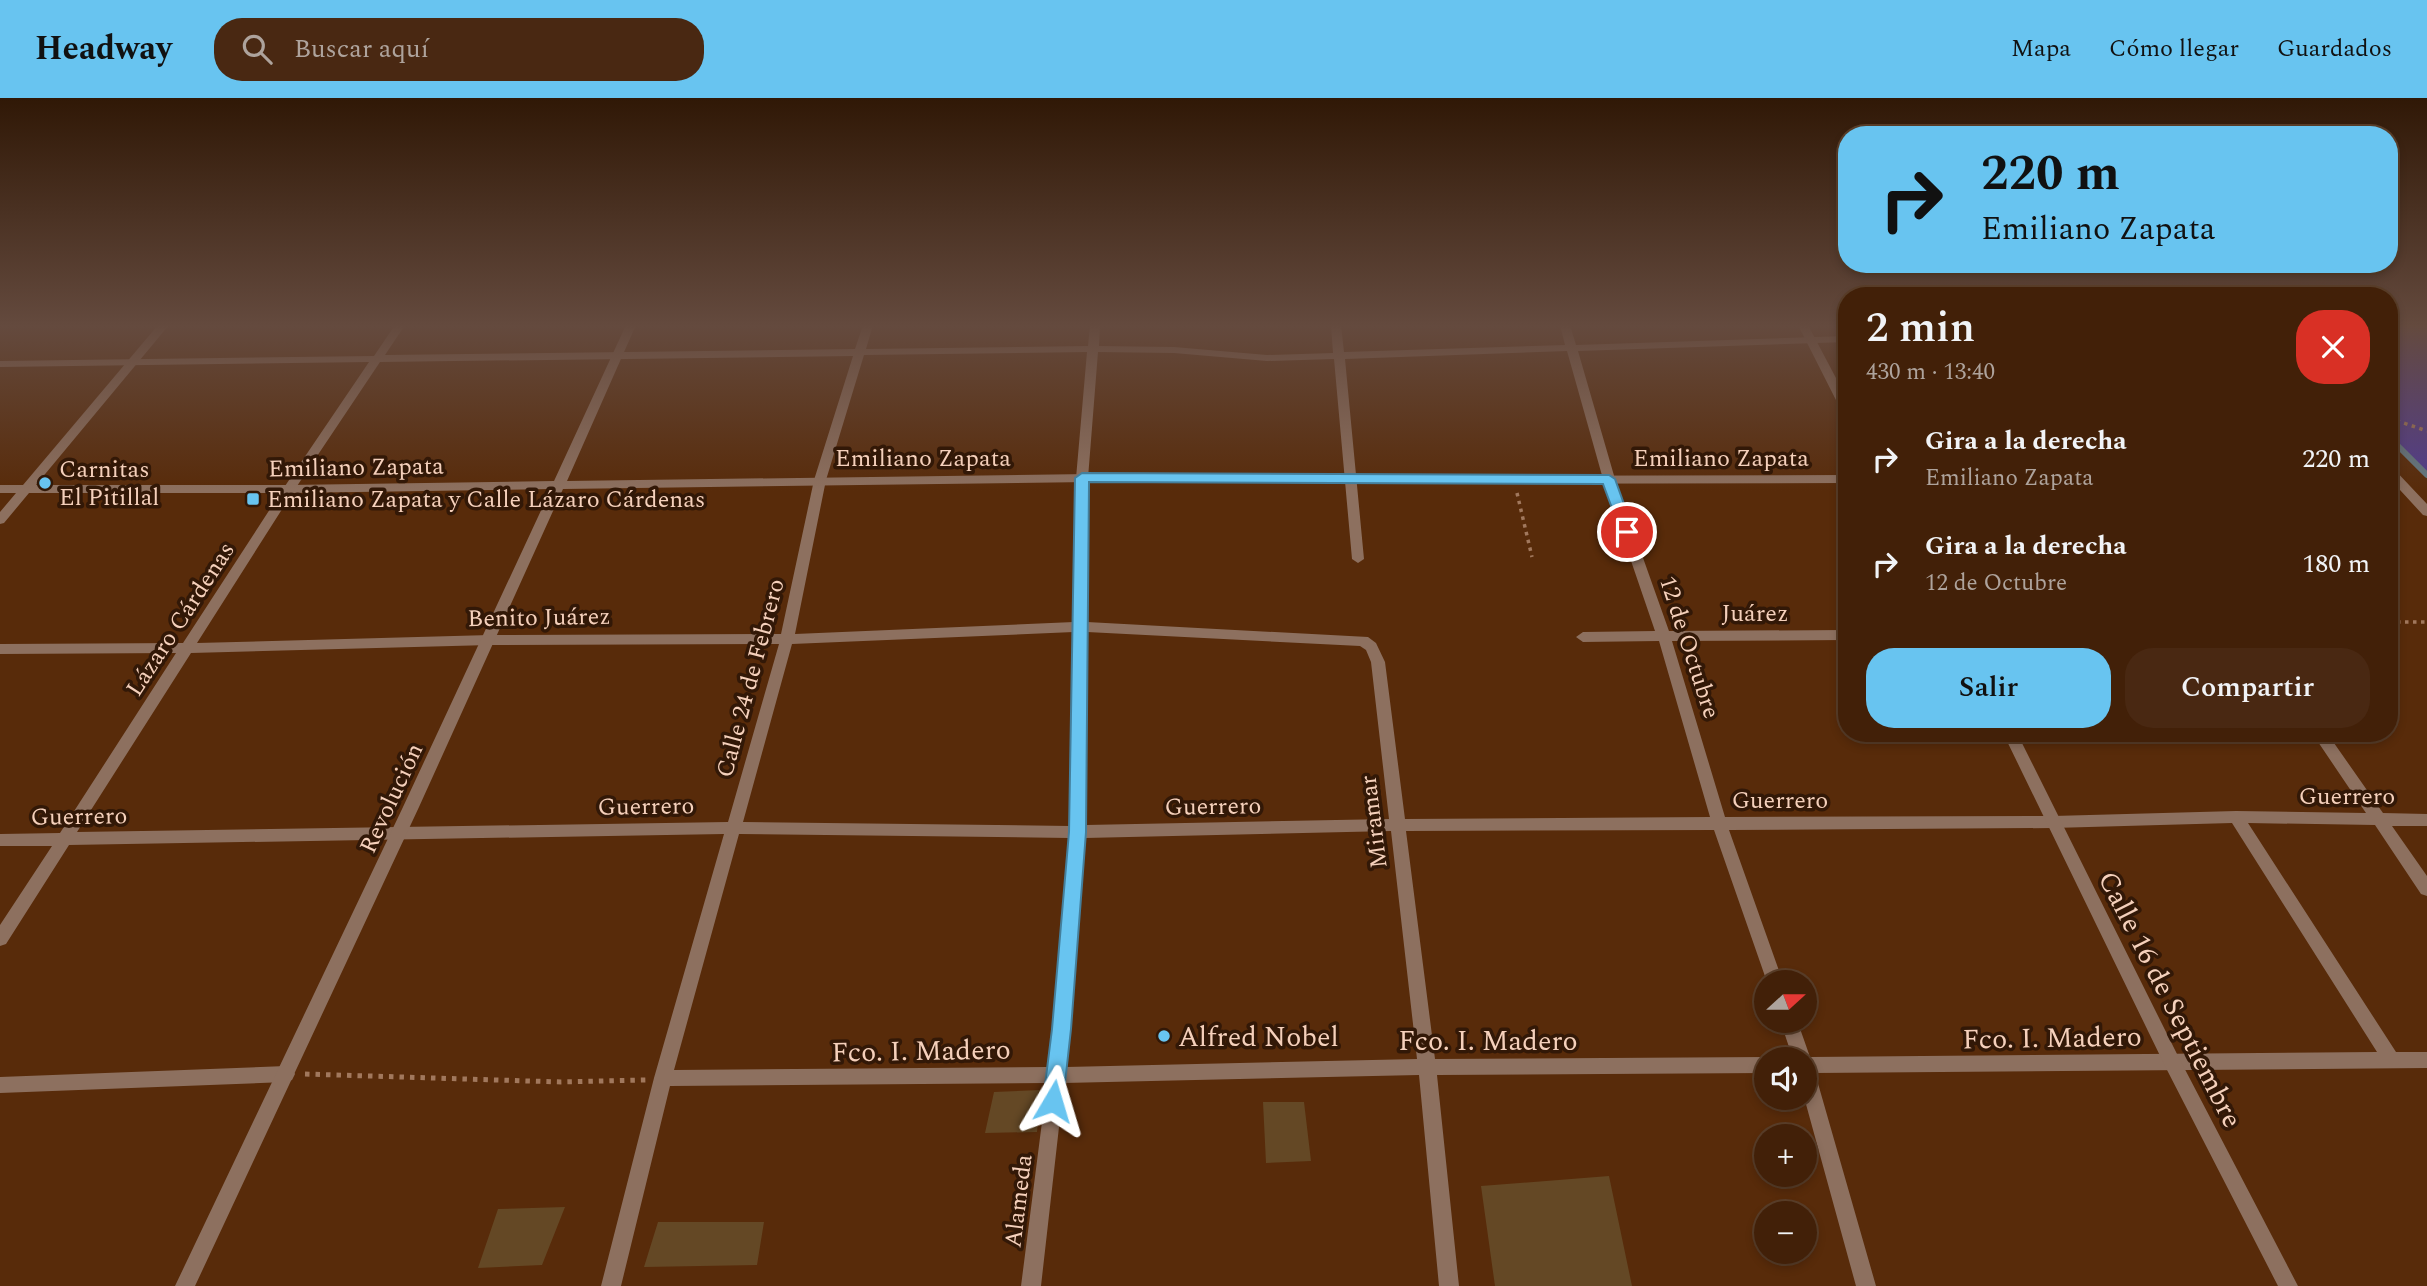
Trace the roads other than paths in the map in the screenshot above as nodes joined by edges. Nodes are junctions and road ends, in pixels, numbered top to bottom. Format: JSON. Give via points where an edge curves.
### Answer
{"nodes":[{"id":1,"x":116,"y":380,"type":"edge"},
{"id":2,"x":364,"y":380,"type":"edge"},
{"id":3,"x":606,"y":380,"type":"edge"},
{"id":4,"x":852,"y":380,"type":"edge"},
{"id":5,"x":1091,"y":380,"type":"edge"},
{"id":6,"x":1342,"y":380,"type":"edge"},
{"id":7,"x":1582,"y":380,"type":"edge"},
{"id":8,"x":1082,"y":478,"type":"junction"},
{"id":9,"x":1609,"y":479,"type":"junction"},
{"id":10,"x":1838,"y":479,"type":"edge"},
{"id":11,"x":820,"y":480,"type":"junction"},
{"id":12,"x":1349,"y":480,"type":"junction"},
{"id":13,"x":2398,"y":481,"type":"edge"},
{"id":14,"x":557,"y":485,"type":"junction"},
{"id":15,"x":0,"y":488,"type":"edge"},
{"id":16,"x":26,"y":488,"type":"junction"},
{"id":17,"x":289,"y":489,"type":"junction"},
{"id":18,"x":2427,"y":512,"type":"edge"},
{"id":19,"x":0,"y":520,"type":"edge"},
{"id":20,"x":1358,"y":559,"type":"dead end"},
{"id":21,"x":1079,"y":627,"type":"junction"},
{"id":22,"x":1838,"y":635,"type":"edge"},
{"id":23,"x":1583,"y":637,"type":"dead end"},
{"id":24,"x":1664,"y":637,"type":"junction"},
{"id":25,"x":787,"y":639,"type":"junction"},
{"id":26,"x":490,"y":640,"type":"junction"},
{"id":27,"x":188,"y":648,"type":"junction"},
{"id":28,"x":0,"y":649,"type":"edge"},
{"id":29,"x":2014,"y":742,"type":"edge"},
{"id":30,"x":2325,"y":742,"type":"edge"},
{"id":31,"x":2236,"y":817,"type":"junction"},
{"id":32,"x":2379,"y":819,"type":"junction"},
{"id":33,"x":2427,"y":820,"type":"edge"},
{"id":34,"x":2053,"y":822,"type":"junction"},
{"id":35,"x":1719,"y":823,"type":"junction"},
{"id":36,"x":1398,"y":825,"type":"junction"},
{"id":37,"x":733,"y":828,"type":"junction"},
{"id":38,"x":1078,"y":832,"type":"junction"},
{"id":39,"x":400,"y":833,"type":"junction"},
{"id":40,"x":0,"y":840,"type":"edge"},
{"id":41,"x":65,"y":840,"type":"junction"},
{"id":42,"x":2427,"y":889,"type":"edge"},
{"id":43,"x":0,"y":939,"type":"edge"},
{"id":44,"x":1771,"y":970,"type":"edge"},
{"id":45,"x":2427,"y":1060,"type":"edge"},
{"id":46,"x":2392,"y":1061,"type":"junction"},
{"id":47,"x":2172,"y":1062,"type":"junction"},
{"id":48,"x":1754,"y":1065,"type":"edge"},
{"id":49,"x":1817,"y":1065,"type":"edge"},
{"id":50,"x":1427,"y":1067,"type":"junction"},
{"id":51,"x":286,"y":1074,"type":"junction"},
{"id":52,"x":1056,"y":1075,"type":"junction"},
{"id":53,"x":663,"y":1079,"type":"junction"},
{"id":54,"x":0,"y":1085,"type":"edge"},
{"id":55,"x":1817,"y":1110,"type":"edge"},
{"id":56,"x":185,"y":1286,"type":"edge"},
{"id":57,"x":611,"y":1286,"type":"edge"},
{"id":58,"x":1031,"y":1286,"type":"edge"},
{"id":59,"x":1449,"y":1286,"type":"edge"},
{"id":60,"x":1866,"y":1286,"type":"edge"},
{"id":61,"x":2288,"y":1286,"type":"edge"}],
"edges":[{"from":1,"to":16,"type":"street"},
{"from":2,"to":17,"type":"street","name":"Lázaro Cárdenas"},
{"from":3,"to":14,"type":"street","name":"Revolución"},
{"from":4,"to":11,"type":"street","name":"Calle 24 de Febrero"},
{"from":5,"to":8,"type":"street","name":"Alameda"},
{"from":6,"to":12,"type":"street"},
{"from":7,"to":9,"type":"street","name":"12 de Octubre"},
{"from":8,"to":11,"type":"street","name":"Emiliano Zapata"},
{"from":8,"to":12,"type":"street","name":"Emiliano Zapata"},
{"from":8,"to":21,"type":"street","name":"Alameda"},
{"from":9,"to":10,"type":"street","name":"Emiliano Zapata"},
{"from":9,"to":12,"type":"street","name":"Emiliano Zapata"},
{"from":9,"to":24,"type":"street","name":"12 de Octubre"},
{"from":11,"to":14,"type":"street","name":"Emiliano Zapata"},
{"from":11,"to":25,"type":"street","name":"Calle 24 de Febrero"},
{"from":12,"to":20,"type":"street"},
{"from":13,"to":18,"type":"street"},
{"from":14,"to":17,"type":"street","name":"Emiliano Zapata"},
{"from":14,"to":26,"type":"street","name":"Revolución"},
{"from":15,"to":16,"type":"street","name":"Emiliano Zapata"},
{"from":16,"to":17,"type":"street","name":"Emiliano Zapata"},
{"from":16,"to":19,"type":"street"},
{"from":17,"to":27,"type":"street","name":"Lázaro Cárdenas"},
{"from":21,"to":25,"type":"street","name":"Benito Juárez"},
{"from":21,"to":36,"type":"street","name":"Miramar","via":[[1363,641],[1378,662]]},
{"from":21,"to":38,"type":"street","name":"Alameda"},
{"from":22,"to":24,"type":"street","name":"Juárez"},
{"from":23,"to":24,"type":"street","name":"Juárez"},
{"from":24,"to":35,"type":"street","name":"12 de Octubre"},
{"from":25,"to":26,"type":"street","name":"Benito Juárez"},
{"from":25,"to":37,"type":"street","name":"Calle 24 de Febrero"},
{"from":26,"to":27,"type":"street","name":"Benito Juárez"},
{"from":26,"to":39,"type":"street","name":"Revolución"},
{"from":27,"to":28,"type":"street","name":"Benito Juárez"},
{"from":27,"to":41,"type":"street","name":"Lázaro Cárdenas"},
{"from":29,"to":34,"type":"street","name":"Calle 16 de Septiembre"},
{"from":30,"to":32,"type":"street"},
{"from":31,"to":32,"type":"street","name":"Guerrero"},
{"from":31,"to":34,"type":"street","name":"Guerrero"},
{"from":31,"to":46,"type":"street"},
{"from":32,"to":33,"type":"street","name":"Guerrero"},
{"from":32,"to":42,"type":"street"},
{"from":34,"to":35,"type":"street","name":"Guerrero"},
{"from":34,"to":47,"type":"street","name":"Calle 16 de Septiembre"},
{"from":35,"to":36,"type":"street","name":"Guerrero"},
{"from":35,"to":44,"type":"street","name":"12 de Octubre"},
{"from":36,"to":38,"type":"street","name":"Guerrero"},
{"from":36,"to":50,"type":"street","name":"Miramar"},
{"from":37,"to":38,"type":"street","name":"Guerrero"},
{"from":37,"to":39,"type":"street","name":"Guerrero"},
{"from":37,"to":53,"type":"street","name":"Calle 24 de Febrero"},
{"from":38,"to":52,"type":"street","name":"Alameda"},
{"from":39,"to":41,"type":"street","name":"Guerrero"},
{"from":39,"to":51,"type":"street","name":"Revolución"},
{"from":40,"to":41,"type":"street","name":"Guerrero"},
{"from":41,"to":43,"type":"street","name":"Lázaro Cárdenas"},
{"from":45,"to":46,"type":"street","name":"Fco. I. Madero"},
{"from":46,"to":47,"type":"street","name":"Fco. I. Madero"},
{"from":47,"to":49,"type":"street","name":"Fco. I. Madero"},
{"from":47,"to":61,"type":"street","name":"Calle 16 de Septiembre"},
{"from":48,"to":50,"type":"street","name":"Fco. I. Madero"},
{"from":50,"to":52,"type":"street","name":"Fco. I. Madero"},
{"from":50,"to":59,"type":"street","name":"Miramar"},
{"from":51,"to":54,"type":"street"},
{"from":51,"to":56,"type":"street","name":"Revolución"},
{"from":52,"to":53,"type":"street","name":"Fco. I. Madero"},
{"from":52,"to":58,"type":"street","name":"Alameda"},
{"from":53,"to":57,"type":"street","name":"Calle 24 de Febrero"},
{"from":55,"to":60,"type":"street"}]}
